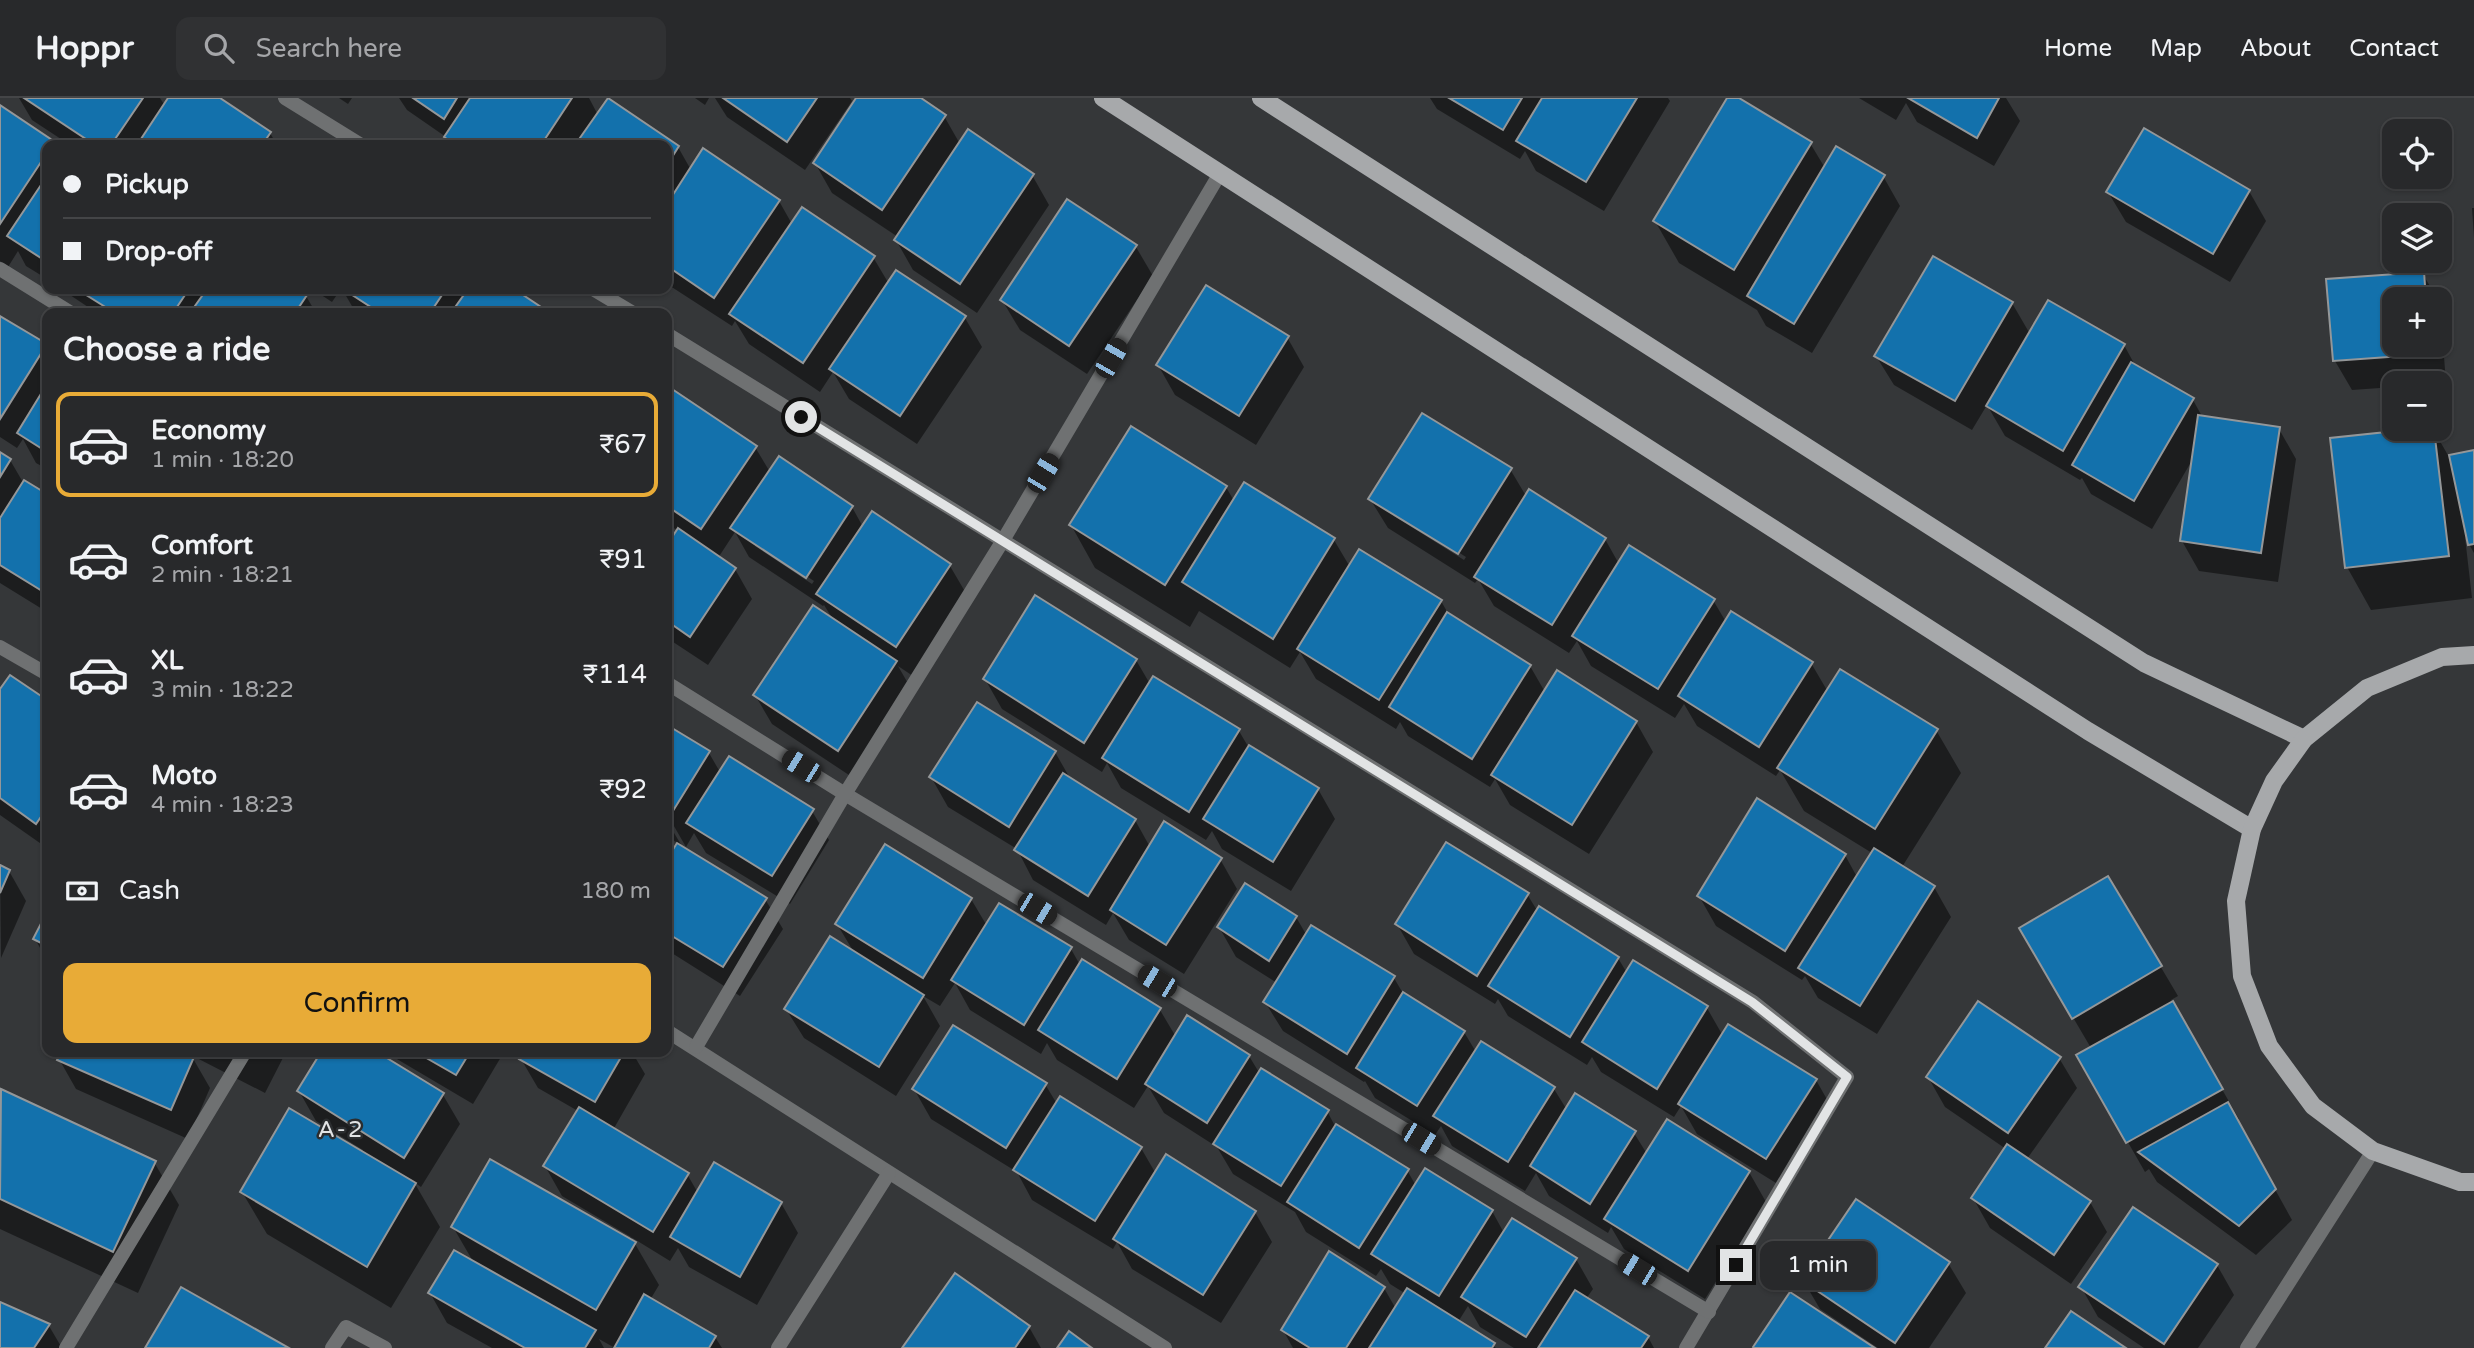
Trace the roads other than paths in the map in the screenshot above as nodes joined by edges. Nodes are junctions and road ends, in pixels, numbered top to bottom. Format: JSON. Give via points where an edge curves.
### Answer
{"nodes":[{"id":1,"x":285,"y":98,"type":"edge"},
{"id":2,"x":1103,"y":98,"type":"edge"},
{"id":3,"x":1261,"y":98,"type":"edge"},
{"id":4,"x":353,"y":140,"type":"edge"},
{"id":5,"x":1219,"y":175,"type":"junction"},
{"id":6,"x":0,"y":269,"type":"edge"},
{"id":7,"x":601,"y":294,"type":"edge"},
{"id":8,"x":63,"y":308,"type":"edge"},
{"id":9,"x":625,"y":308,"type":"edge"},
{"id":10,"x":672,"y":337,"type":"edge"},
{"id":11,"x":1002,"y":542,"type":"junction"},
{"id":12,"x":0,"y":647,"type":"edge"},
{"id":13,"x":2474,"y":655,"type":"edge"},
{"id":14,"x":42,"y":671,"type":"edge"},
{"id":15,"x":672,"y":686,"type":"edge"},
{"id":16,"x":2304,"y":739,"type":"junction"},
{"id":17,"x":845,"y":794,"type":"junction"},
{"id":18,"x":2252,"y":829,"type":"junction"},
{"id":19,"x":672,"y":1034,"type":"edge"},
{"id":20,"x":696,"y":1047,"type":"junction"},
{"id":21,"x":242,"y":1057,"type":"edge"},
{"id":22,"x":2373,"y":1151,"type":"junction"},
{"id":23,"x":889,"y":1173,"type":"junction"},
{"id":24,"x":2474,"y":1182,"type":"edge"},
{"id":25,"x":1709,"y":1312,"type":"junction"},
{"id":26,"x":66,"y":1348,"type":"edge"},
{"id":27,"x":331,"y":1348,"type":"edge"},
{"id":28,"x":385,"y":1348,"type":"edge"},
{"id":29,"x":778,"y":1348,"type":"edge"},
{"id":30,"x":1166,"y":1348,"type":"edge"},
{"id":31,"x":1686,"y":1348,"type":"edge"},
{"id":32,"x":2247,"y":1348,"type":"edge"}],
"edges":[{"from":1,"to":4,"type":"street"},
{"from":2,"to":5,"type":"main road"},
{"from":3,"to":16,"type":"main road","via":[[2144,663]]},
{"from":5,"to":11,"type":"street"},
{"from":5,"to":18,"type":"main road","via":[[2088,732]]},
{"from":6,"to":8,"type":"street"},
{"from":7,"to":9,"type":"street"},
{"from":10,"to":11,"type":"street"},
{"from":11,"to":17,"type":"street"},
{"from":11,"to":25,"type":"street","via":[[1752,1002],[1847,1077]]},
{"from":12,"to":14,"type":"street"},
{"from":13,"to":16,"type":"main road","via":[[2442,657],[2367,688]]},
{"from":15,"to":17,"type":"street"},
{"from":16,"to":18,"type":"main road","via":[[2274,782]]},
{"from":17,"to":20,"type":"street"},
{"from":17,"to":25,"type":"street"},
{"from":18,"to":22,"type":"main road","via":[[2236,901],[2242,976],[2269,1046],[2313,1106]]},
{"from":19,"to":20,"type":"street"},
{"from":20,"to":23,"type":"street"},
{"from":21,"to":26,"type":"street"},
{"from":22,"to":24,"type":"main road","via":[[2460,1182]]},
{"from":22,"to":32,"type":"street"},
{"from":23,"to":29,"type":"street"},
{"from":23,"to":30,"type":"street"},
{"from":25,"to":31,"type":"street"},
{"from":27,"to":28,"type":"street","via":[[346,1327]]}]}
